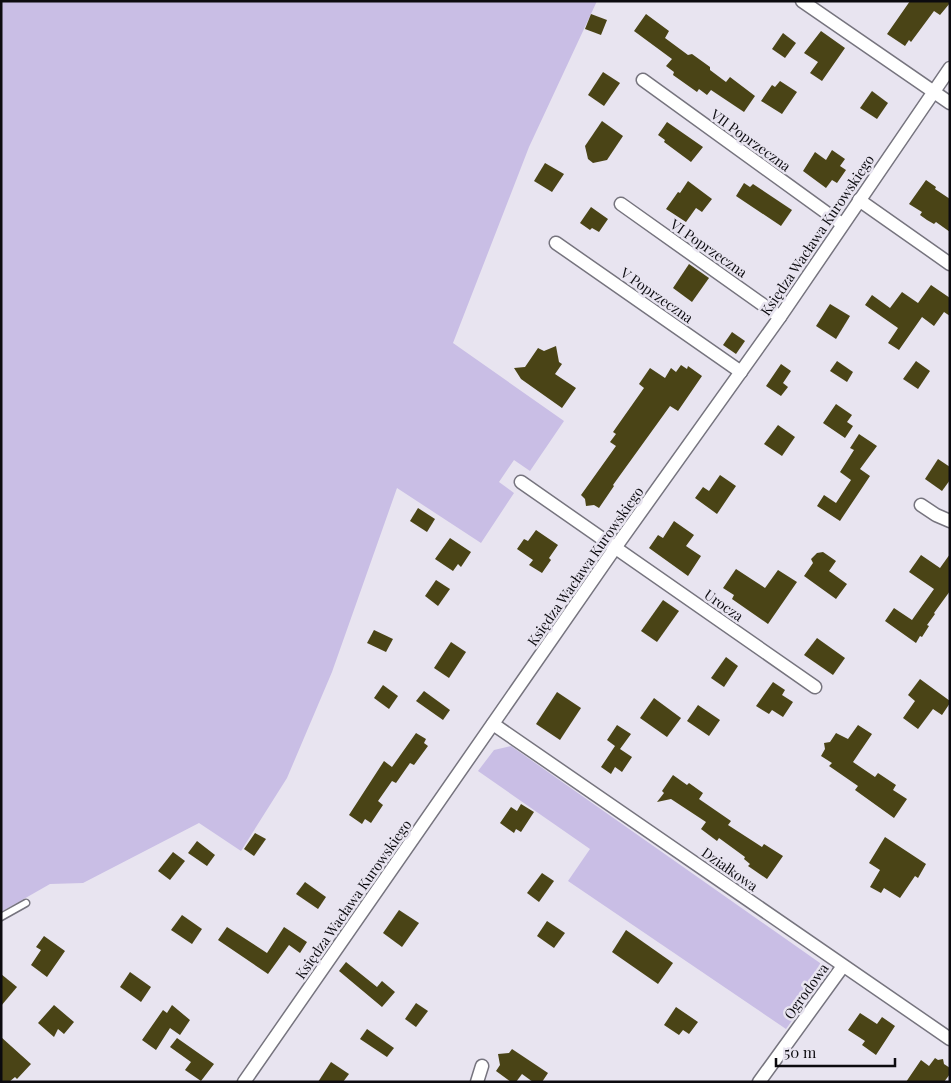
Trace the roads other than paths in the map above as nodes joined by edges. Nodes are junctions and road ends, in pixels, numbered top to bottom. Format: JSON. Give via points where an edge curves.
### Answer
{"nodes":[{"id":1,"x":802,"y":1,"type":"edge"},
{"id":2,"x":950,"y":68,"type":"edge"},
{"id":3,"x":643,"y":80,"type":"dead end"},
{"id":4,"x":933,"y":92,"type":"junction"},
{"id":5,"x":950,"y":103,"type":"edge"},
{"id":6,"x":859,"y":200,"type":"junction"},
{"id":7,"x":621,"y":204,"type":"dead end"},
{"id":8,"x":842,"y":224,"type":"junction"},
{"id":9,"x":556,"y":243,"type":"dead end"},
{"id":10,"x":950,"y":264,"type":"edge"},
{"id":11,"x":780,"y":317,"type":"junction"},
{"id":12,"x":741,"y":372,"type":"junction"},
{"id":13,"x":521,"y":482,"type":"dead end"},
{"id":14,"x":921,"y":505,"type":"dead end"},
{"id":15,"x":950,"y":521,"type":"edge"},
{"id":16,"x":615,"y":548,"type":"junction"},
{"id":17,"x":815,"y":687,"type":"dead end"},
{"id":18,"x":493,"y":724,"type":"junction"},
{"id":19,"x":26,"y":903,"type":"dead end"},
{"id":20,"x":1,"y":917,"type":"edge"},
{"id":21,"x":843,"y":966,"type":"junction"},
{"id":22,"x":950,"y":1039,"type":"edge"},
{"id":23,"x":482,"y":1066,"type":"dead end"},
{"id":24,"x":244,"y":1082,"type":"edge"},
{"id":25,"x":477,"y":1082,"type":"edge"},
{"id":26,"x":759,"y":1082,"type":"edge"}],
"edges":[{"from":1,"to":4,"type":"street"},
{"from":2,"to":4,"type":"street","name":"Księdza Wacława Kurowskiego"},
{"from":3,"to":8,"type":"street","name":"VII Poprzeczna"},
{"from":4,"to":5,"type":"street"},
{"from":4,"to":6,"type":"street","name":"Księdza Wacława Kurowskiego"},
{"from":6,"to":8,"type":"street","name":"Księdza Wacława Kurowskiego"},
{"from":6,"to":10,"type":"street"},
{"from":7,"to":11,"type":"street","name":"VI Poprzeczna"},
{"from":8,"to":11,"type":"street","name":"Księdza Wacława Kurowskiego"},
{"from":9,"to":12,"type":"street","name":"V Poprzeczna"},
{"from":11,"to":12,"type":"street","name":"Księdza Wacława Kurowskiego"},
{"from":12,"to":16,"type":"street","name":"Księdza Wacława Kurowskiego"},
{"from":13,"to":16,"type":"street","name":"Urocza"},
{"from":14,"to":15,"type":"street"},
{"from":16,"to":17,"type":"street","name":"Urocza"},
{"from":16,"to":18,"type":"street","name":"Księdza Wacława Kurowskiego"},
{"from":18,"to":21,"type":"street","name":"Działkowa"},
{"from":18,"to":24,"type":"street","name":"Księdza Wacława Kurowskiego"},
{"from":19,"to":20,"type":"lane"},
{"from":21,"to":22,"type":"street","name":"Działkowa"},
{"from":21,"to":26,"type":"street","name":"Ogrodowa"},
{"from":23,"to":25,"type":"street"}]}
